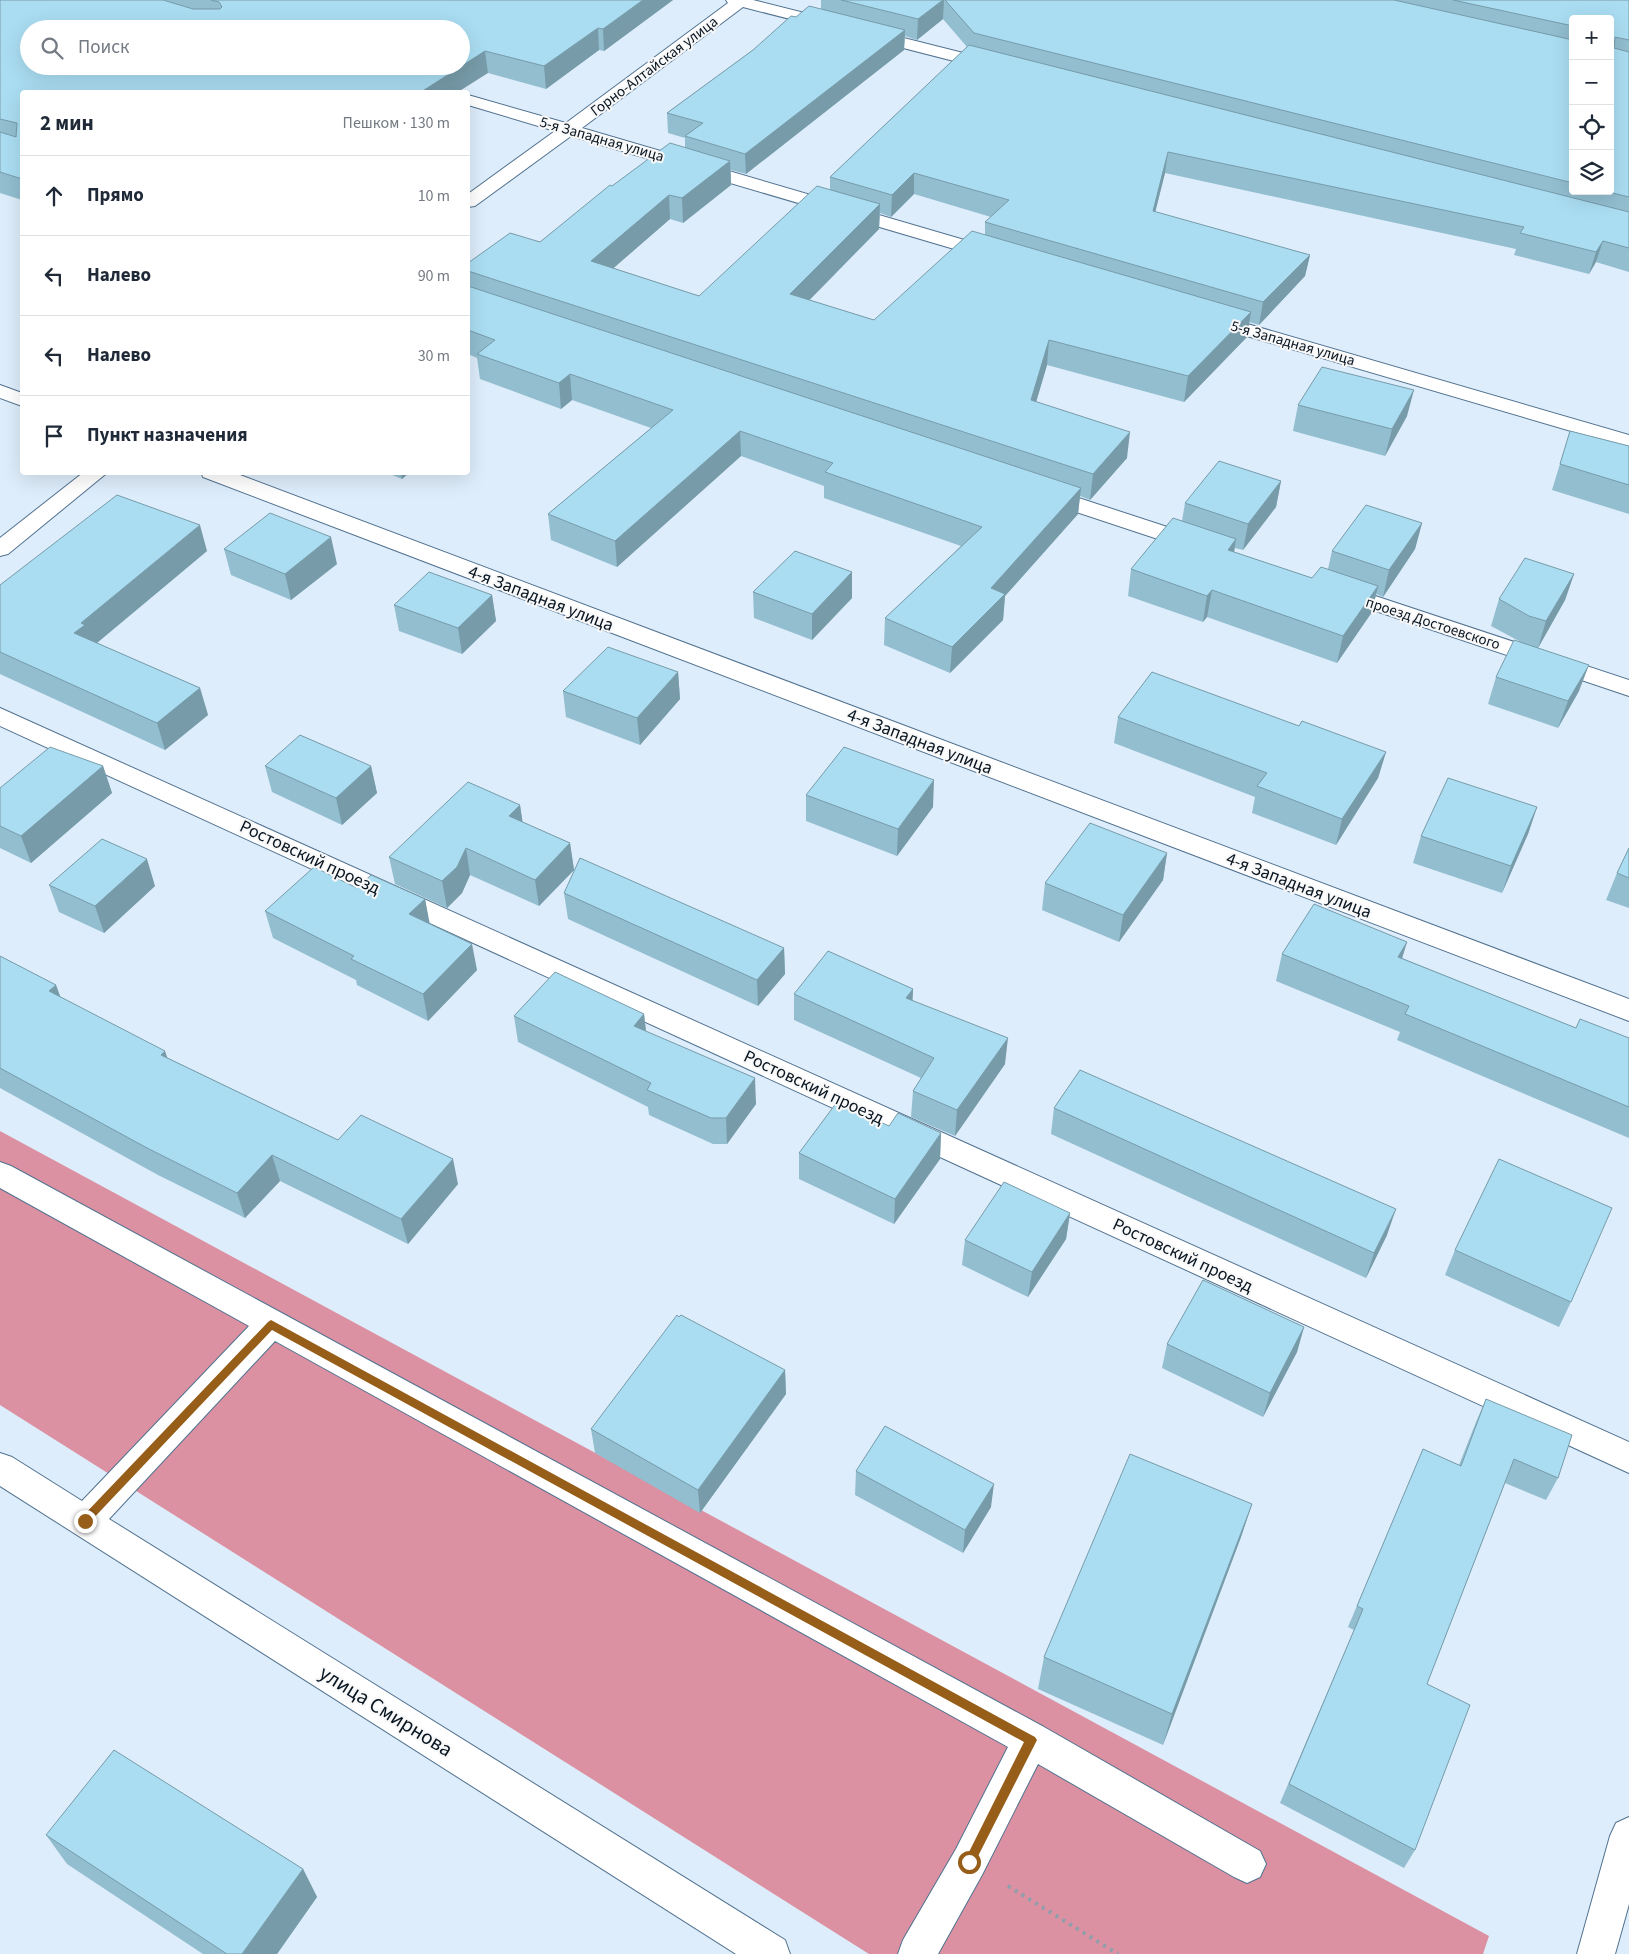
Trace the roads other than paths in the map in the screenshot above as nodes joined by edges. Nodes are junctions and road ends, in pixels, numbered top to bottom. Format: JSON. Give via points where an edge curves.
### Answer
{"nodes":[{"id":1,"x":739,"y":1,"type":"edge"},
{"id":2,"x":1011,"y":70,"type":"edge"},
{"id":3,"x":470,"y":101,"type":"edge"},
{"id":4,"x":570,"y":130,"type":"junction"},
{"id":5,"x":470,"y":201,"type":"edge"},
{"id":6,"x":1008,"y":259,"type":"edge"},
{"id":7,"x":1200,"y":316,"type":"edge"},
{"id":8,"x":0,"y":391,"type":"edge"},
{"id":9,"x":20,"y":399,"type":"edge"},
{"id":10,"x":1629,"y":442,"type":"edge"},
{"id":11,"x":94,"y":475,"type":"edge"},
{"id":12,"x":219,"y":475,"type":"edge"},
{"id":13,"x":1025,"y":487,"type":"edge"},
{"id":14,"x":0,"y":549,"type":"edge"},
{"id":15,"x":1214,"y":550,"type":"edge"},
{"id":16,"x":1317,"y":584,"type":"edge"},
{"id":17,"x":1629,"y":688,"type":"edge"},
{"id":18,"x":0,"y":716,"type":"edge"},
{"id":19,"x":1629,"y":1010,"type":"edge"},
{"id":20,"x":0,"y":1174,"type":"edge"},
{"id":21,"x":271,"y":1324,"type":"junction"},
{"id":22,"x":1629,"y":1458,"type":"edge"},
{"id":23,"x":0,"y":1468,"type":"edge"},
{"id":24,"x":85,"y":1521,"type":"junction"},
{"id":25,"x":1031,"y":1740,"type":"junction"},
{"id":26,"x":1629,"y":1836,"type":"edge"},
{"id":27,"x":1247,"y":1864,"type":"dead end"},
{"id":28,"x":771,"y":1954,"type":"edge"},
{"id":29,"x":917,"y":1954,"type":"edge"},
{"id":30,"x":1596,"y":1954,"type":"edge"}],
"edges":[{"from":1,"to":2,"type":"street"},
{"from":1,"to":4,"type":"street","name":"Горно-Алтайская улица"},
{"from":3,"to":4,"type":"street","name":"5-я Западная улица"},
{"from":4,"to":5,"type":"street","name":"Горно-Алтайская улица"},
{"from":4,"to":6,"type":"street","name":"5-я Западная улица"},
{"from":7,"to":10,"type":"street","name":"5-я Западная улица"},
{"from":8,"to":9,"type":"street"},
{"from":11,"to":14,"type":"street"},
{"from":12,"to":19,"type":"street","name":"4-я Западная улица"},
{"from":13,"to":15,"type":"street"},
{"from":16,"to":17,"type":"street","name":"проезд Достоевского"},
{"from":18,"to":22,"type":"street","name":"Ростовский проезд"},
{"from":20,"to":21,"type":"street"},
{"from":21,"to":24,"type":"street"},
{"from":21,"to":25,"type":"street"},
{"from":23,"to":24,"type":"street","name":"улица Смирнова"},
{"from":24,"to":28,"type":"street","name":"улица Смирнова"},
{"from":25,"to":27,"type":"street"},
{"from":25,"to":29,"type":"street","via":[[969,1862]]},
{"from":26,"to":30,"type":"street"}]}
